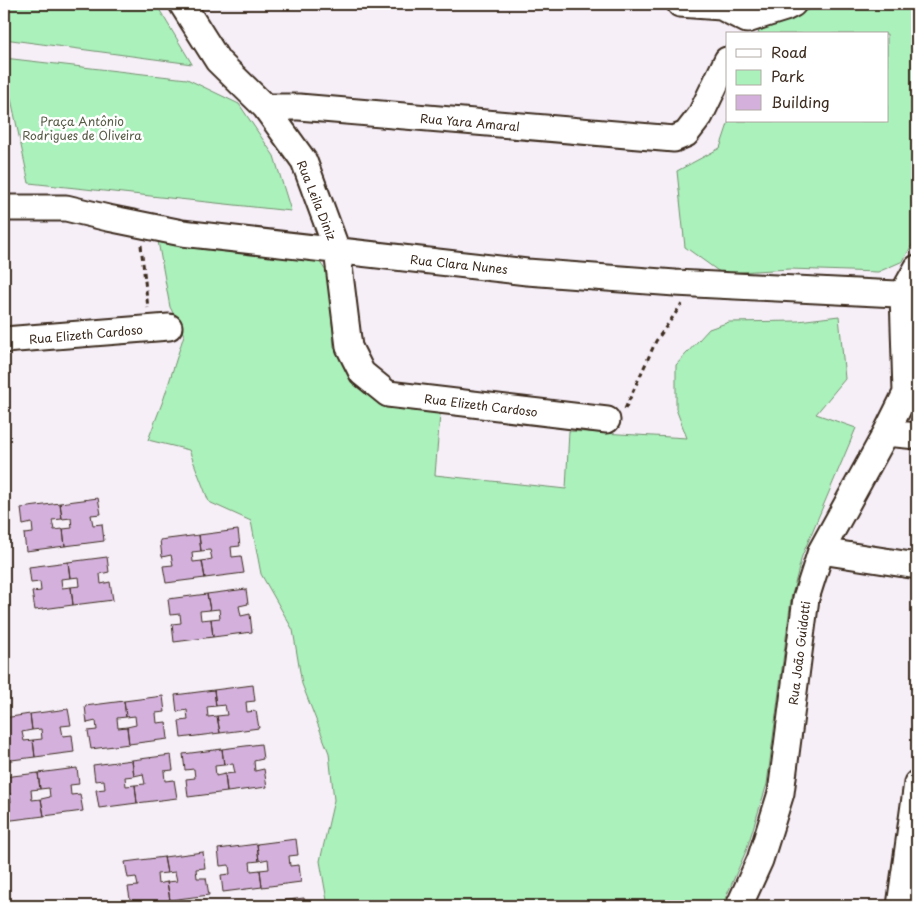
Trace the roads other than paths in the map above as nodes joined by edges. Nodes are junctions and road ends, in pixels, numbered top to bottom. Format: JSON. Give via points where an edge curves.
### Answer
{"nodes":[{"id":1,"x":182,"y":4,"type":"edge"},
{"id":2,"x":680,"y":4,"type":"edge"},
{"id":3,"x":793,"y":4,"type":"edge"},
{"id":4,"x":743,"y":27,"type":"edge"},
{"id":5,"x":726,"y":62,"type":"edge"},
{"id":6,"x":265,"y":107,"type":"junction"},
{"id":7,"x":4,"y":208,"type":"edge"},
{"id":8,"x":338,"y":250,"type":"junction"},
{"id":9,"x":917,"y":268,"type":"edge"},
{"id":10,"x":910,"y":294,"type":"edge"},
{"id":11,"x":160,"y":328,"type":"road end"},
{"id":12,"x":4,"y":340,"type":"edge"},
{"id":13,"x":362,"y":374,"type":"joint"},
{"id":14,"x":607,"y":420,"type":"road end"},
{"id":15,"x":886,"y":433,"type":"junction"},
{"id":16,"x":917,"y":436,"type":"edge"},
{"id":17,"x":821,"y":551,"type":"junction"},
{"id":18,"x":917,"y":566,"type":"edge"},
{"id":19,"x":917,"y":783,"type":"edge"},
{"id":20,"x":739,"y":906,"type":"edge"},
{"id":21,"x":900,"y":906,"type":"edge"}],
"edges":[{"from":1,"to":6,"type":"street","name":"Rua Leila Diniz","via":[[218,61]]},
{"from":2,"to":4,"type":"street","via":[[721,7]]},
{"from":3,"to":4,"type":"street"},
{"from":5,"to":6,"type":"street","name":"Rua Yara Amaral","via":[[700,116],[686,134],[674,139],[299,107]]},
{"from":6,"to":8,"type":"street","name":"Rua Leila Diniz","via":[[304,161]]},
{"from":7,"to":8,"type":"street","name":"Rua Clara Nunes","via":[[66,208],[182,233]]},
{"from":8,"to":10,"type":"street","name":"Rua Clara Nunes","via":[[527,272]]},
{"from":8,"to":13,"type":"street","name":"Rua Leila Diniz","via":[[348,347]]},
{"from":9,"to":10,"type":"street"},
{"from":10,"to":15,"type":"street","name":"Rua João Guidotti","via":[[906,393]]},
{"from":11,"to":12,"type":"street","name":"Rua Elizeth Cardoso"},
{"from":13,"to":14,"type":"street","name":"Rua Elizeth Cardoso","via":[[388,394]]},
{"from":15,"to":16,"type":"street"},
{"from":15,"to":17,"type":"street","name":"Rua João Guidotti"},
{"from":17,"to":18,"type":"street"},
{"from":17,"to":20,"type":"street","name":"Rua João Guidotti","via":[[806,598],[781,793],[760,860]]},
{"from":19,"to":21,"type":"street"}]}
